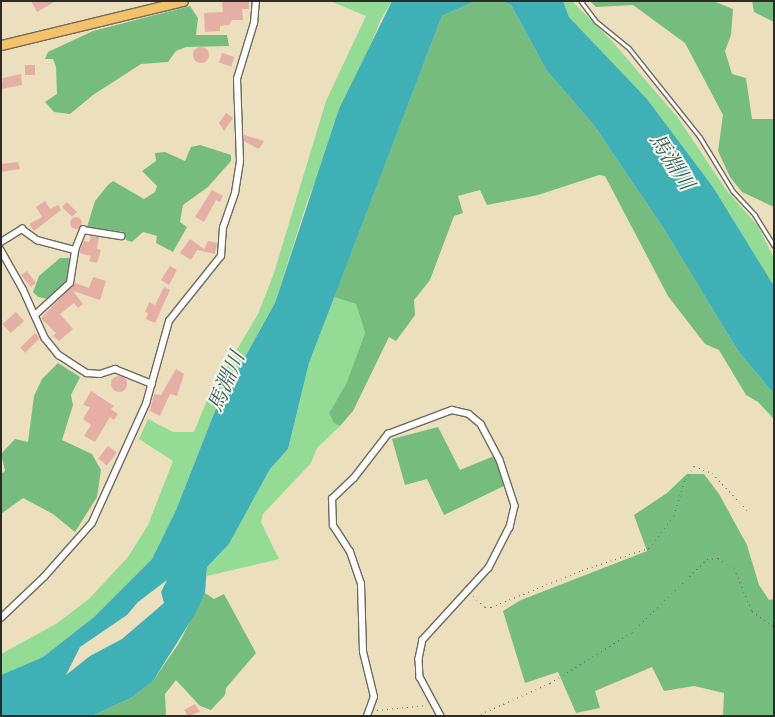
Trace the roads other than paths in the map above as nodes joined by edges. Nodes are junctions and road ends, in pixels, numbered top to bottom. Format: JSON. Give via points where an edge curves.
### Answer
{"nodes":[{"id":1,"x":183,"y":1,"type":"edge"},
{"id":2,"x":256,"y":1,"type":"edge"},
{"id":3,"x":581,"y":1,"type":"edge"},
{"id":4,"x":1,"y":45,"type":"edge"},
{"id":5,"x":122,"y":236,"type":"dead end"},
{"id":6,"x":1,"y":242,"type":"edge"},
{"id":7,"x":774,"y":245,"type":"edge"},
{"id":8,"x":74,"y":250,"type":"junction"},
{"id":9,"x":2,"y":252,"type":"edge"},
{"id":10,"x":34,"y":315,"type":"junction"},
{"id":11,"x":152,"y":384,"type":"junction"},
{"id":12,"x":1,"y":618,"type":"edge"},
{"id":13,"x":367,"y":716,"type":"edge"},
{"id":14,"x":440,"y":716,"type":"edge"}],
"edges":[{"from":1,"to":4,"type":"highway"},
{"from":2,"to":11,"type":"street","via":[[254,23],[238,74],[240,160],[235,193],[223,228],[221,256],[169,321]]},
{"from":3,"to":7,"type":"lane","via":[[597,22],[629,48],[700,137],[733,191],[755,215]]},
{"from":5,"to":8,"type":"street","via":[[82,230]]},
{"from":6,"to":8,"type":"street","via":[[22,229],[36,240]]},
{"from":8,"to":10,"type":"street","via":[[70,283]]},
{"from":9,"to":10,"type":"street"},
{"from":10,"to":11,"type":"street","via":[[51,348],[87,373],[100,374],[115,369]]},
{"from":11,"to":12,"type":"street","via":[[92,523],[44,577]]},
{"from":13,"to":14,"type":"street","via":[[374,697],[363,652],[361,584],[350,552],[333,526],[332,499],[354,478],[388,434],[445,411],[469,414],[480,424],[500,460],[514,498],[510,527],[497,554],[468,591],[429,630],[420,650],[420,677]]}]}
